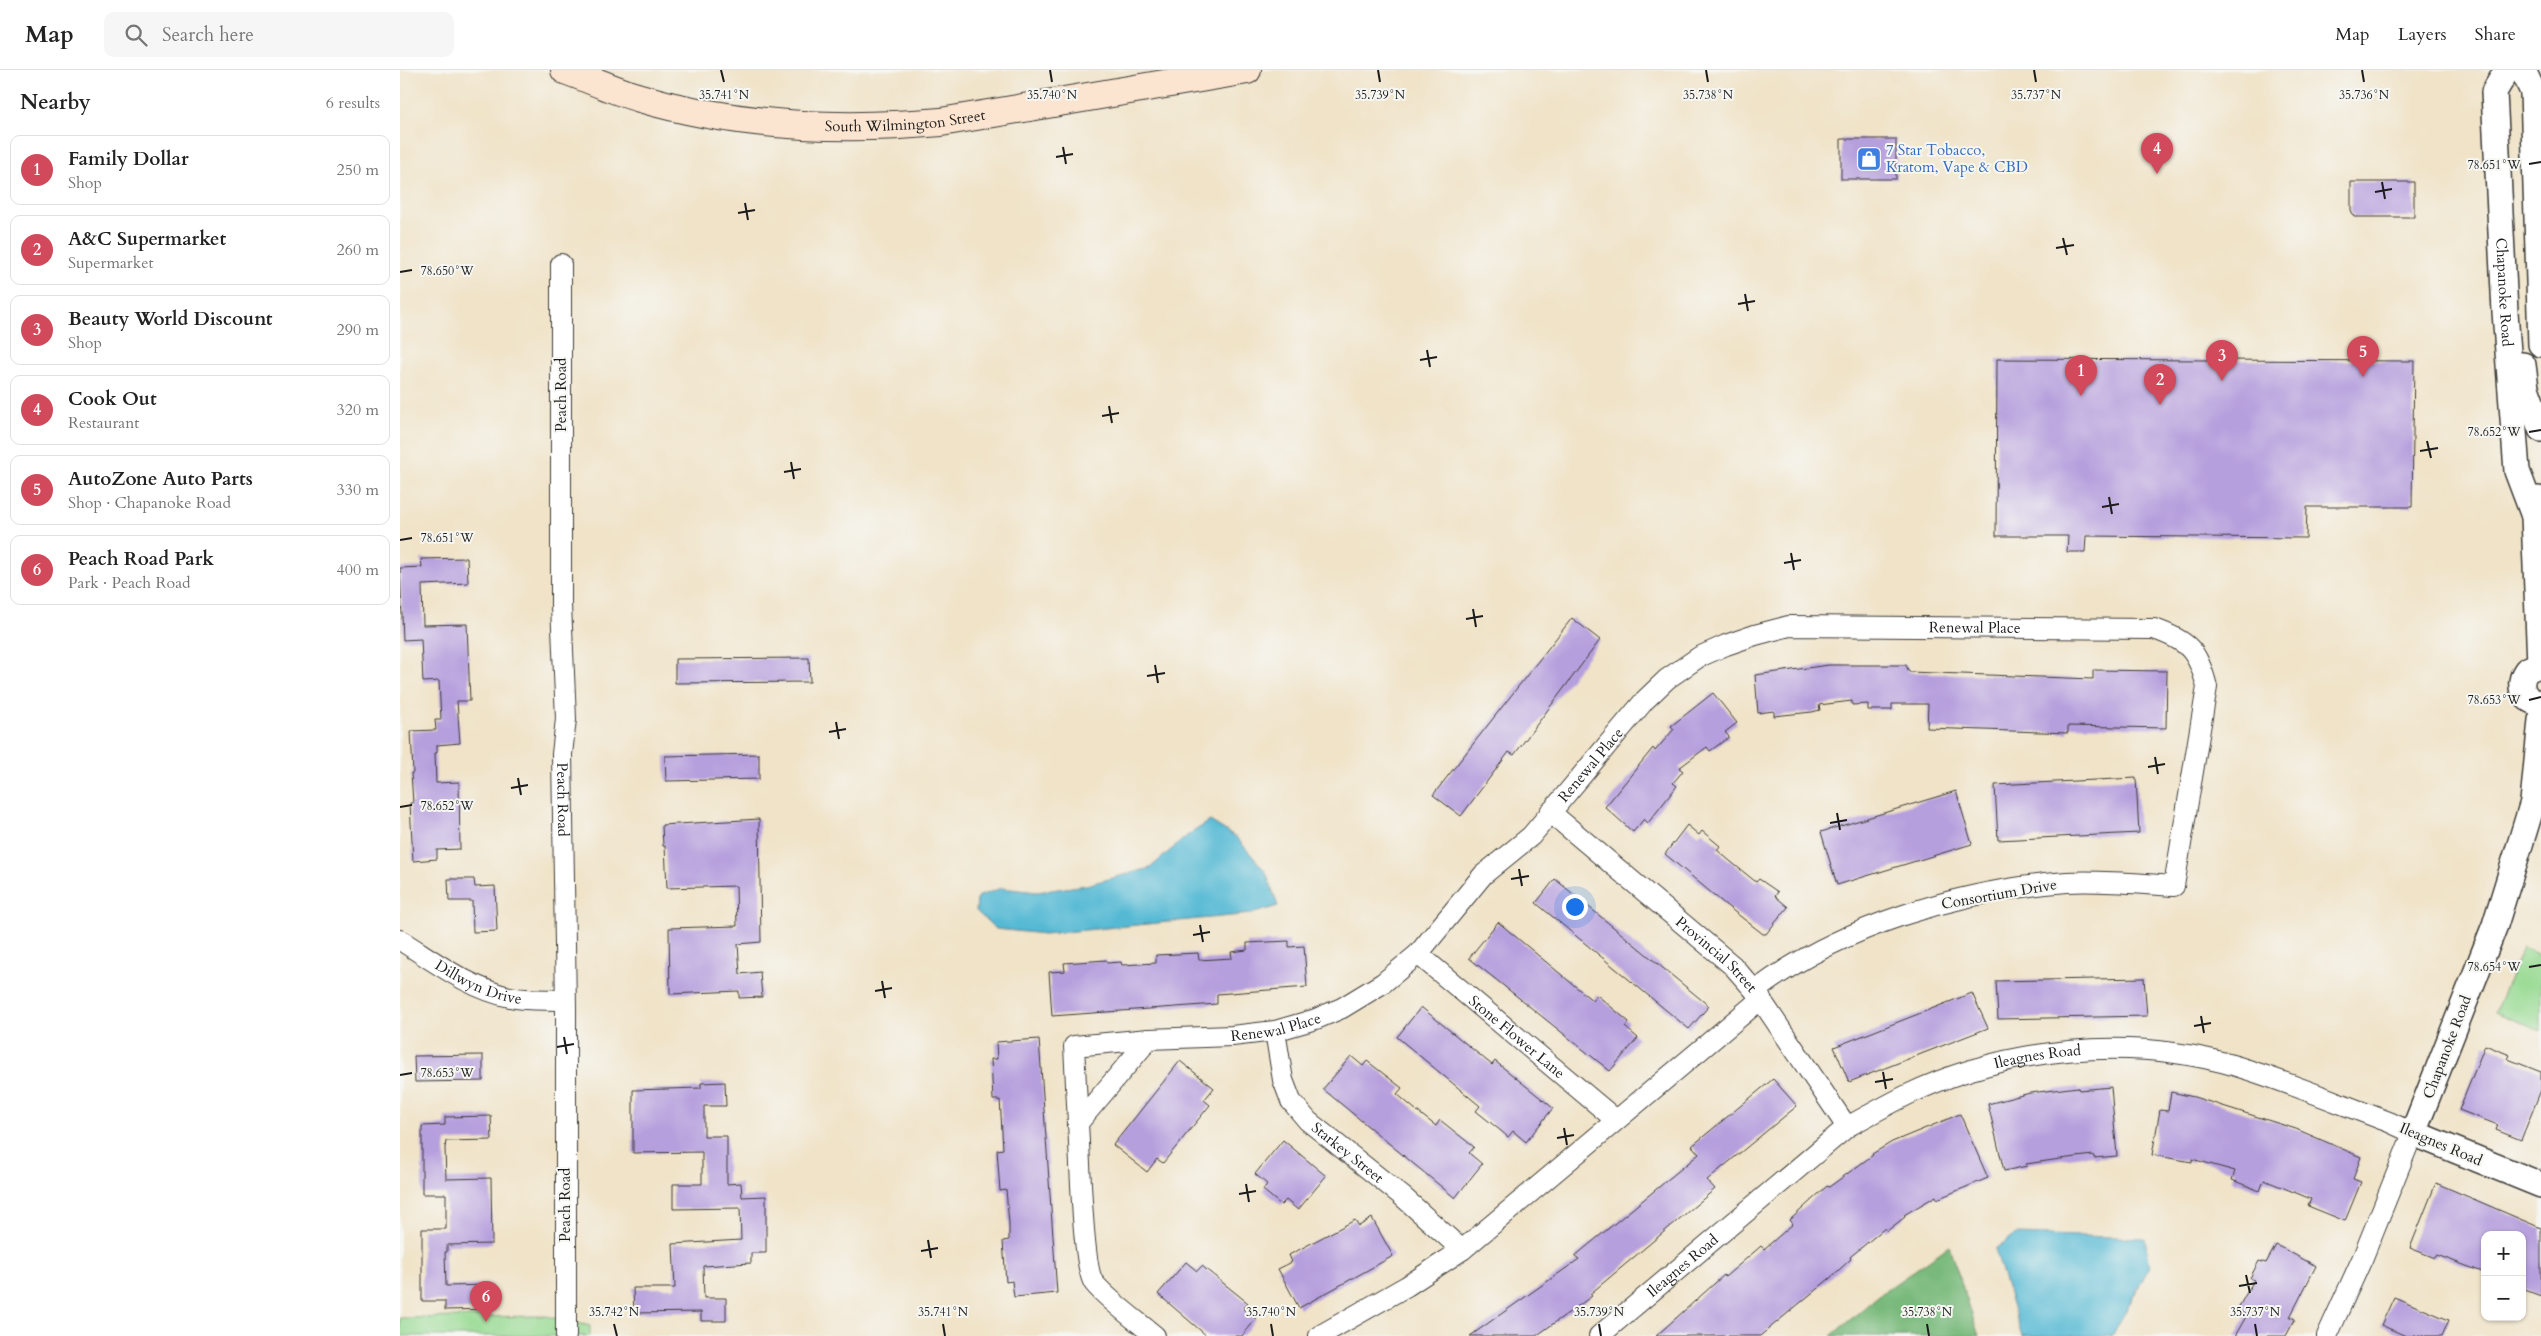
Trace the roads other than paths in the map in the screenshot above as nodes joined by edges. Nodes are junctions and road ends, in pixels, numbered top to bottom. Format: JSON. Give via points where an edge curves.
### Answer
{"nodes":[{"id":1,"x":565,"y":70,"type":"edge"},
{"id":2,"x":1247,"y":70,"type":"edge"},
{"id":3,"x":2507,"y":70,"type":"edge"},
{"id":4,"x":2523,"y":70,"type":"edge"},
{"id":5,"x":2498,"y":146,"type":"junction"},
{"id":6,"x":2538,"y":161,"type":"edge"},
{"id":7,"x":2539,"y":240,"type":"edge"},
{"id":8,"x":2502,"y":255,"type":"junction"},
{"id":9,"x":561,"y":264,"type":"dead end"},
{"id":10,"x":2541,"y":344,"type":"edge"},
{"id":11,"x":2541,"y":429,"type":"edge"},
{"id":12,"x":2541,"y":487,"type":"edge"},
{"id":13,"x":2534,"y":516,"type":"junction"},
{"id":14,"x":2540,"y":664,"type":"edge"},
{"id":15,"x":2541,"y":703,"type":"edge"},
{"id":16,"x":2541,"y":720,"type":"edge"},
{"id":17,"x":1550,"y":812,"type":"junction"},
{"id":18,"x":2174,"y":886,"type":"joint"},
{"id":19,"x":400,"y":940,"type":"edge"},
{"id":20,"x":1418,"y":954,"type":"junction"},
{"id":21,"x":1758,"y":995,"type":"junction"},
{"id":22,"x":565,"y":1000,"type":"junction"},
{"id":23,"x":1275,"y":1030,"type":"junction"},
{"id":24,"x":1149,"y":1039,"type":"junction"},
{"id":25,"x":1616,"y":1120,"type":"junction"},
{"id":26,"x":1078,"y":1123,"type":"junction"},
{"id":27,"x":1847,"y":1127,"type":"junction"},
{"id":28,"x":2413,"y":1134,"type":"junction"},
{"id":29,"x":2541,"y":1185,"type":"edge"},
{"id":30,"x":1462,"y":1250,"type":"junction"},
{"id":31,"x":566,"y":1336,"type":"edge"},
{"id":32,"x":1155,"y":1336,"type":"edge"},
{"id":33,"x":1319,"y":1336,"type":"edge"},
{"id":34,"x":1599,"y":1336,"type":"edge"},
{"id":35,"x":2327,"y":1336,"type":"edge"}],
"edges":[{"from":1,"to":2,"type":"main road","name":"South Wilmington Street","via":[[639,98],[693,111],[776,125],[892,126],[940,122]]},
{"from":3,"to":5,"type":"street","name":"Chapanoke Road","via":[[2494,92]]},
{"from":4,"to":6,"type":"street","via":[[2533,92]]},
{"from":5,"to":7,"type":"street","via":[[2510,175],[2512,229],[2516,240],[2523,244]]},
{"from":5,"to":8,"type":"street","name":"Chapanoke Road"},
{"from":6,"to":7,"type":"street"},
{"from":7,"to":10,"type":"street"},
{"from":8,"to":11,"type":"street","via":[[2515,282],[2526,388]]},
{"from":8,"to":13,"type":"street","name":"Chapanoke Road","via":[[2518,471]]},
{"from":9,"to":22,"type":"street","name":"Peach Road","via":[[561,595],[566,720],[562,754]]},
{"from":12,"to":13,"type":"street","name":"Chapanoke Road"},
{"from":13,"to":14,"type":"street","name":"Chapanoke Road"},
{"from":14,"to":15,"type":"street","via":[[2527,670],[2521,687],[2527,698]]},
{"from":16,"to":28,"type":"street","name":"Chapanoke Road","via":[[2533,802],[2520,847],[2495,924]]},
{"from":17,"to":18,"type":"street","name":"Renewal Place","via":[[1645,700],[1667,679],[1699,657],[1755,634],[1790,626],[2154,629],[2179,637],[2194,653],[2207,687]]},
{"from":17,"to":20,"type":"street","name":"Renewal Place","via":[[1531,836],[1483,874]]},
{"from":17,"to":21,"type":"street","name":"Provincial Street","via":[[1733,966]]},
{"from":18,"to":21,"type":"street","name":"Consortium Drive","via":[[2060,883],[1986,893],[1928,907],[1833,944],[1781,971]]},
{"from":19,"to":22,"type":"street","name":"Dillwyn Drive","via":[[492,992],[512,998]]},
{"from":20,"to":23,"type":"street","name":"Renewal Place","via":[[1383,983],[1342,1008]]},
{"from":20,"to":25,"type":"street","name":"Stone Flower Lane"},
{"from":21,"to":25,"type":"street","name":"Consortium Drive"},
{"from":21,"to":27,"type":"street","name":"Provincial Street"},
{"from":22,"to":31,"type":"street","name":"Peach Road"},
{"from":23,"to":24,"type":"street","name":"Renewal Place","via":[[1232,1036]]},
{"from":23,"to":30,"type":"street","name":"Starkey Street","via":[[1278,1059],[1291,1101],[1308,1121],[1402,1196]]},
{"from":24,"to":26,"type":"street"},
{"from":24,"to":26,"type":"street","name":"Renewal Place","via":[[1074,1046]]},
{"from":25,"to":30,"type":"street","name":"Consortium Drive"},
{"from":26,"to":32,"type":"street","via":[[1084,1229],[1093,1282]]},
{"from":27,"to":28,"type":"street","name":"Ileagnes Road","via":[[1908,1095],[1982,1067],[2032,1055],[2125,1049],[2163,1052],[2234,1066]]},
{"from":27,"to":34,"type":"street","name":"Ileagnes Road"},
{"from":28,"to":29,"type":"street","name":"Ileagnes Road"},
{"from":28,"to":35,"type":"street","name":"Chapanoke Road"},
{"from":30,"to":33,"type":"street","name":"Consortium Drive","via":[[1407,1286]]}]}
